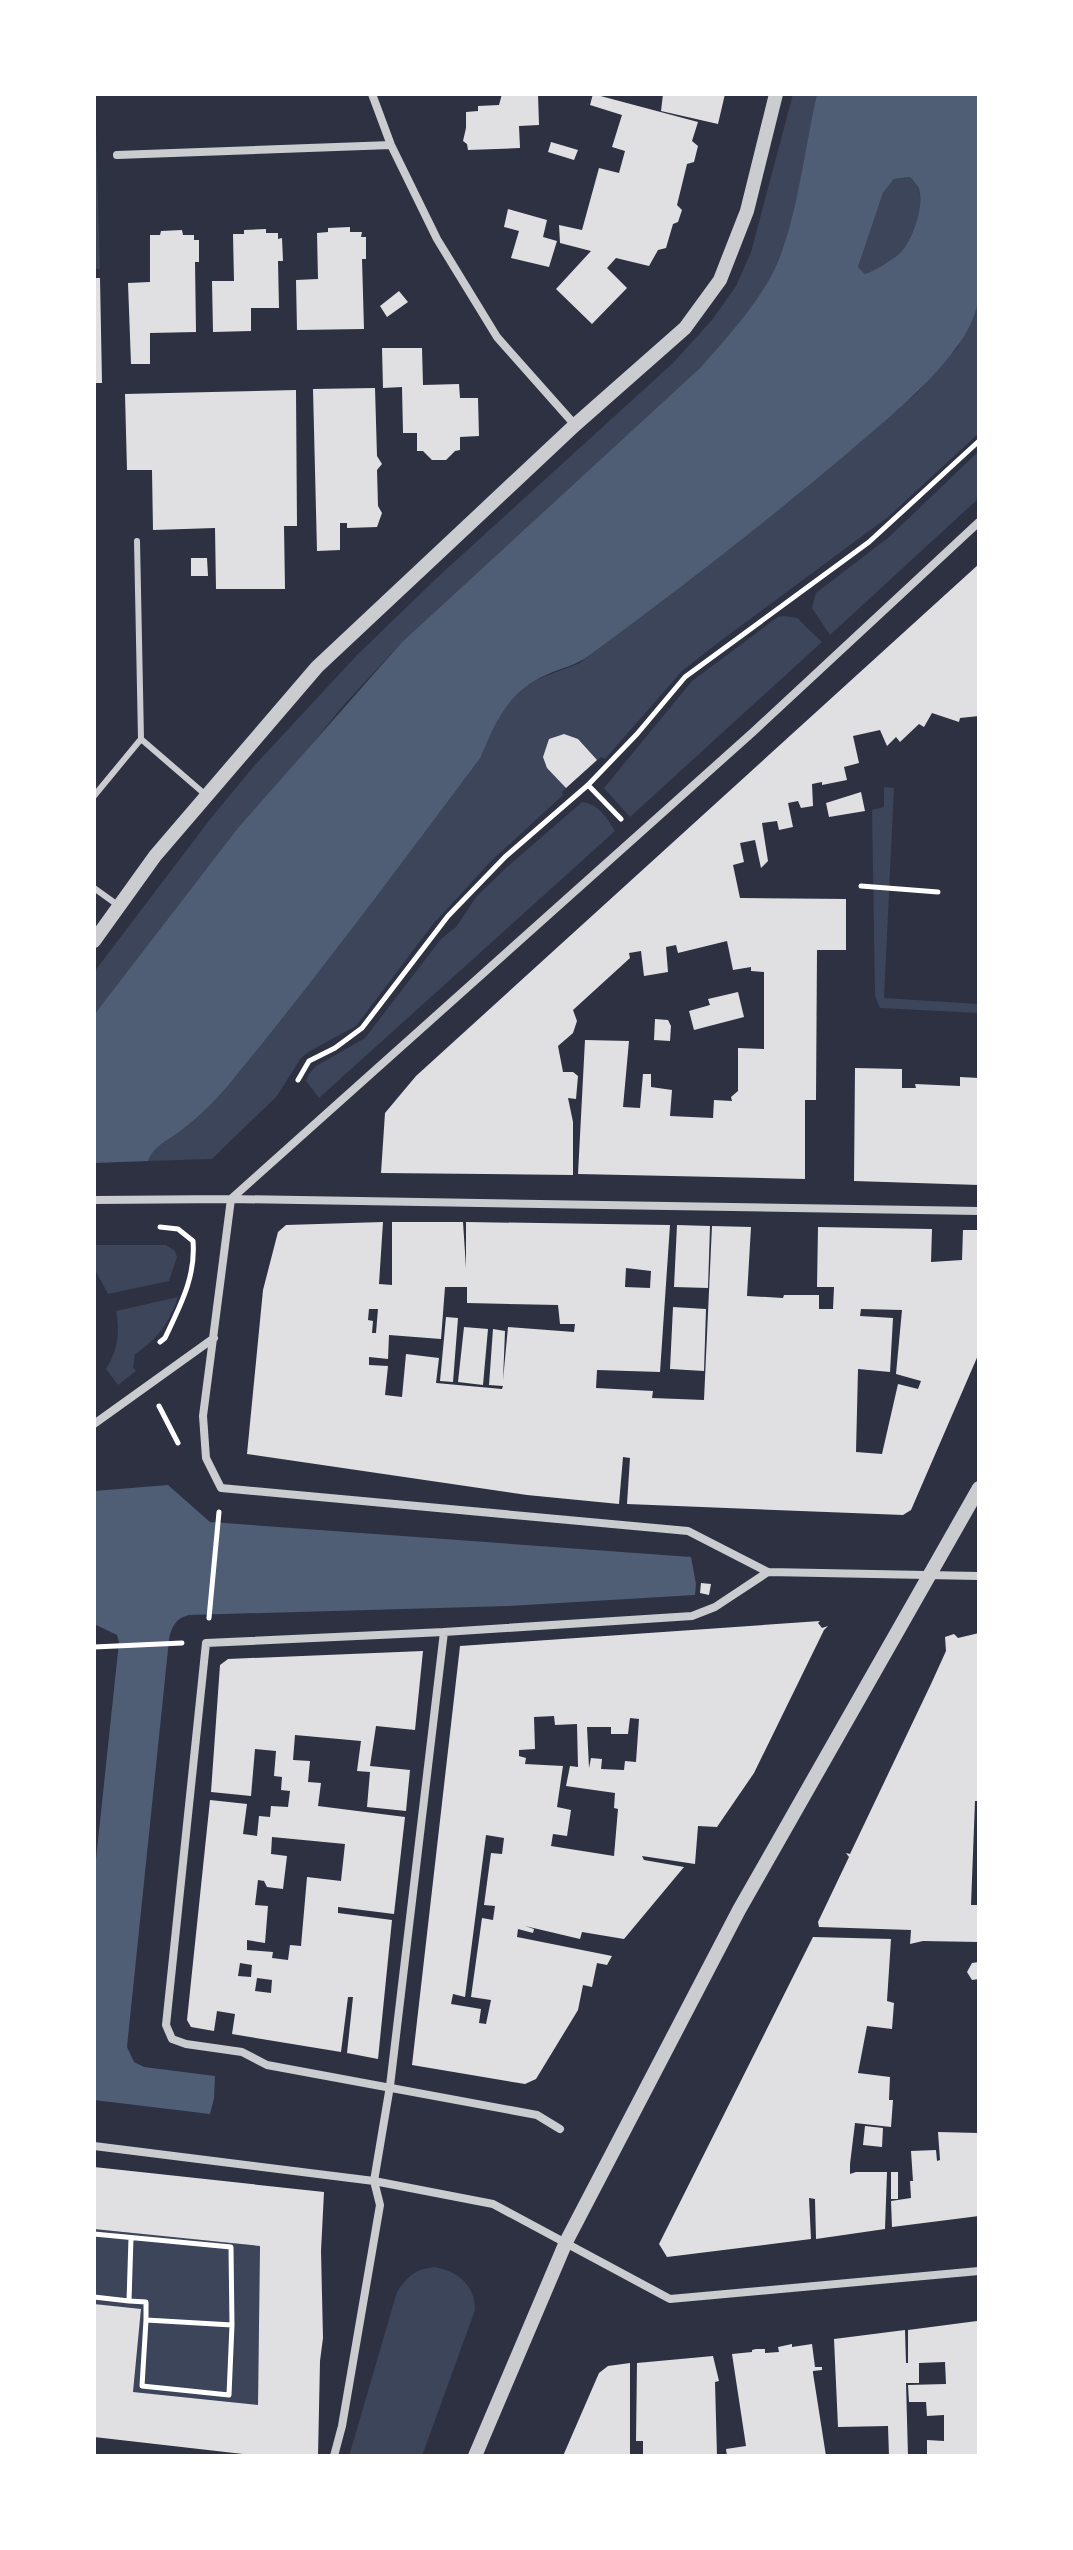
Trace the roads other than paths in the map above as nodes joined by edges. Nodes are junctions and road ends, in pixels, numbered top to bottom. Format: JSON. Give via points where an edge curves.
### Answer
{"nodes":[{"id":1,"x":372,"y":94,"type":"edge"},
{"id":2,"x":776,"y":94,"type":"edge"},
{"id":3,"x":391,"y":145,"type":"junction"},
{"id":4,"x":117,"y":155,"type":"dead end"},
{"id":5,"x":575,"y":425,"type":"junction"},
{"id":6,"x":979,"y":522,"type":"edge"},
{"id":7,"x":137,"y":541,"type":"dead end"},
{"id":8,"x":141,"y":739,"type":"junction"},
{"id":9,"x":94,"y":796,"type":"edge"},
{"id":10,"x":207,"y":796,"type":"junction"},
{"id":11,"x":94,"y":888,"type":"edge"},
{"id":12,"x":119,"y":906,"type":"junction"},
{"id":13,"x":94,"y":941,"type":"edge"},
{"id":14,"x":231,"y":1199,"type":"junction"},
{"id":15,"x":95,"y":1200,"type":"edge"},
{"id":16,"x":979,"y":1211,"type":"edge"},
{"id":17,"x":214,"y":1338,"type":"junction"},
{"id":18,"x":94,"y":1424,"type":"edge"},
{"id":19,"x":979,"y":1488,"type":"edge"},
{"id":20,"x":768,"y":1572,"type":"junction"},
{"id":21,"x":928,"y":1574,"type":"junction"},
{"id":22,"x":979,"y":1576,"type":"edge"},
{"id":23,"x":444,"y":1632,"type":"junction"},
{"id":24,"x":390,"y":2086,"type":"junction"},
{"id":25,"x":560,"y":2129,"type":"dead end"},
{"id":26,"x":94,"y":2146,"type":"edge"},
{"id":27,"x":374,"y":2181,"type":"junction"},
{"id":28,"x":566,"y":2242,"type":"junction"},
{"id":29,"x":979,"y":2271,"type":"edge"},
{"id":30,"x":334,"y":2456,"type":"edge"},
{"id":31,"x":475,"y":2456,"type":"edge"}],
"edges":[{"from":1,"to":3,"type":"street"},
{"from":2,"to":5,"type":"street","via":[[747,211],[720,280],[685,328]]},
{"from":3,"to":4,"type":"street"},
{"from":3,"to":5,"type":"street","via":[[437,239],[497,337]]},
{"from":5,"to":10,"type":"street","via":[[317,667]]},
{"from":6,"to":14,"type":"street"},
{"from":7,"to":8,"type":"lane"},
{"from":8,"to":9,"type":"lane"},
{"from":8,"to":10,"type":"lane"},
{"from":10,"to":12,"type":"street"},
{"from":11,"to":12,"type":"lane"},
{"from":12,"to":13,"type":"street"},
{"from":14,"to":15,"type":"street"},
{"from":14,"to":16,"type":"street"},
{"from":14,"to":17,"type":"street"},
{"from":17,"to":18,"type":"street"},
{"from":17,"to":20,"type":"street","via":[[203,1416],[206,1458],[221,1488],[688,1531]]},
{"from":19,"to":21,"type":"street"},
{"from":20,"to":21,"type":"street"},
{"from":20,"to":23,"type":"street","via":[[692,1616]]},
{"from":21,"to":22,"type":"street"},
{"from":21,"to":28,"type":"street","via":[[739,1910]]},
{"from":23,"to":24,"type":"street"},
{"from":23,"to":24,"type":"street","via":[[206,1643],[166,2025],[178,2042],[242,2052],[267,2065]]},
{"from":24,"to":25,"type":"street","via":[[537,2115]]},
{"from":24,"to":27,"type":"street"},
{"from":26,"to":27,"type":"street"},
{"from":27,"to":28,"type":"street","via":[[493,2204]]},
{"from":27,"to":30,"type":"street","via":[[380,2205]]},
{"from":28,"to":29,"type":"street","via":[[670,2299]]},
{"from":28,"to":31,"type":"street"}]}
